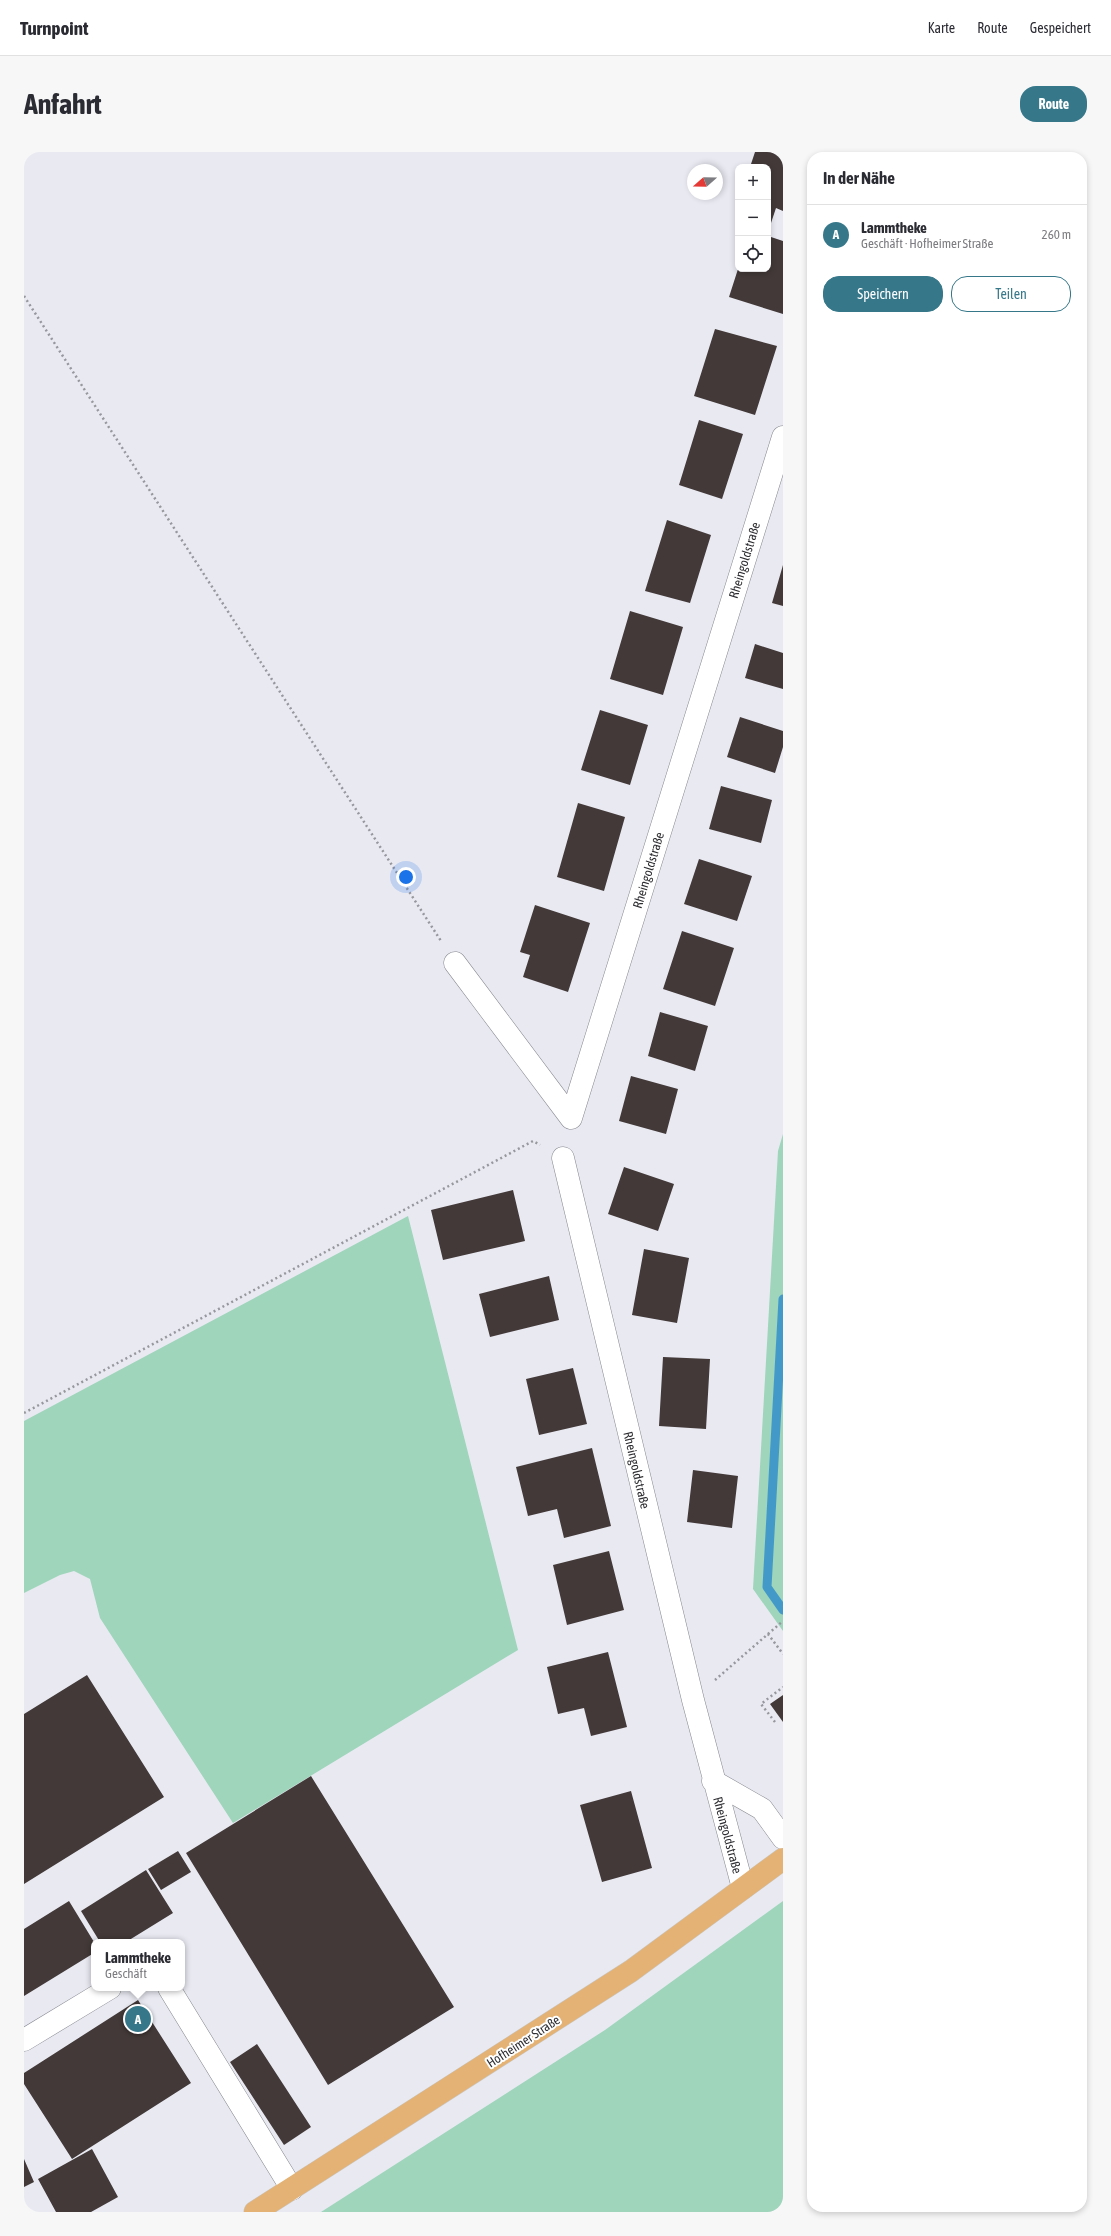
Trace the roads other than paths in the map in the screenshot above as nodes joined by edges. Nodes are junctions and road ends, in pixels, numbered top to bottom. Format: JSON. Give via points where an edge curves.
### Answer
{"nodes":[{"id":1,"x":783,"y":437,"type":"edge"},
{"id":2,"x":456,"y":963,"type":"road end"},
{"id":3,"x":563,"y":1158,"type":"road end"},
{"id":4,"x":713,"y":1781,"type":"junction"},
{"id":5,"x":783,"y":1838,"type":"edge"},
{"id":6,"x":783,"y":1859,"type":"edge"},
{"id":7,"x":743,"y":1888,"type":"junction"},
{"id":8,"x":105,"y":1991,"type":"edge"},
{"id":9,"x":171,"y":1991,"type":"edge"},
{"id":10,"x":24,"y":2040,"type":"edge"},
{"id":11,"x":292,"y":2189,"type":"junction"},
{"id":12,"x":255,"y":2212,"type":"edge"}],
"edges":[{"from":1,"to":2,"type":"street","name":"Rheingoldstraße","via":[[571,1118]]},
{"from":3,"to":4,"type":"street","name":"Rheingoldstraße"},
{"from":4,"to":5,"type":"street","name":"Rheingoldstraße","via":[[762,1809]]},
{"from":4,"to":7,"type":"street","name":"Rheingoldstraße"},
{"from":6,"to":7,"type":"main road","name":"Hofheimer Straße"},
{"from":7,"to":11,"type":"main road","name":"Hofheimer Straße","via":[[631,1971]]},
{"from":8,"to":10,"type":"street"},
{"from":9,"to":11,"type":"street"},
{"from":11,"to":12,"type":"main road","name":"Hofheimer Straße"}]}
